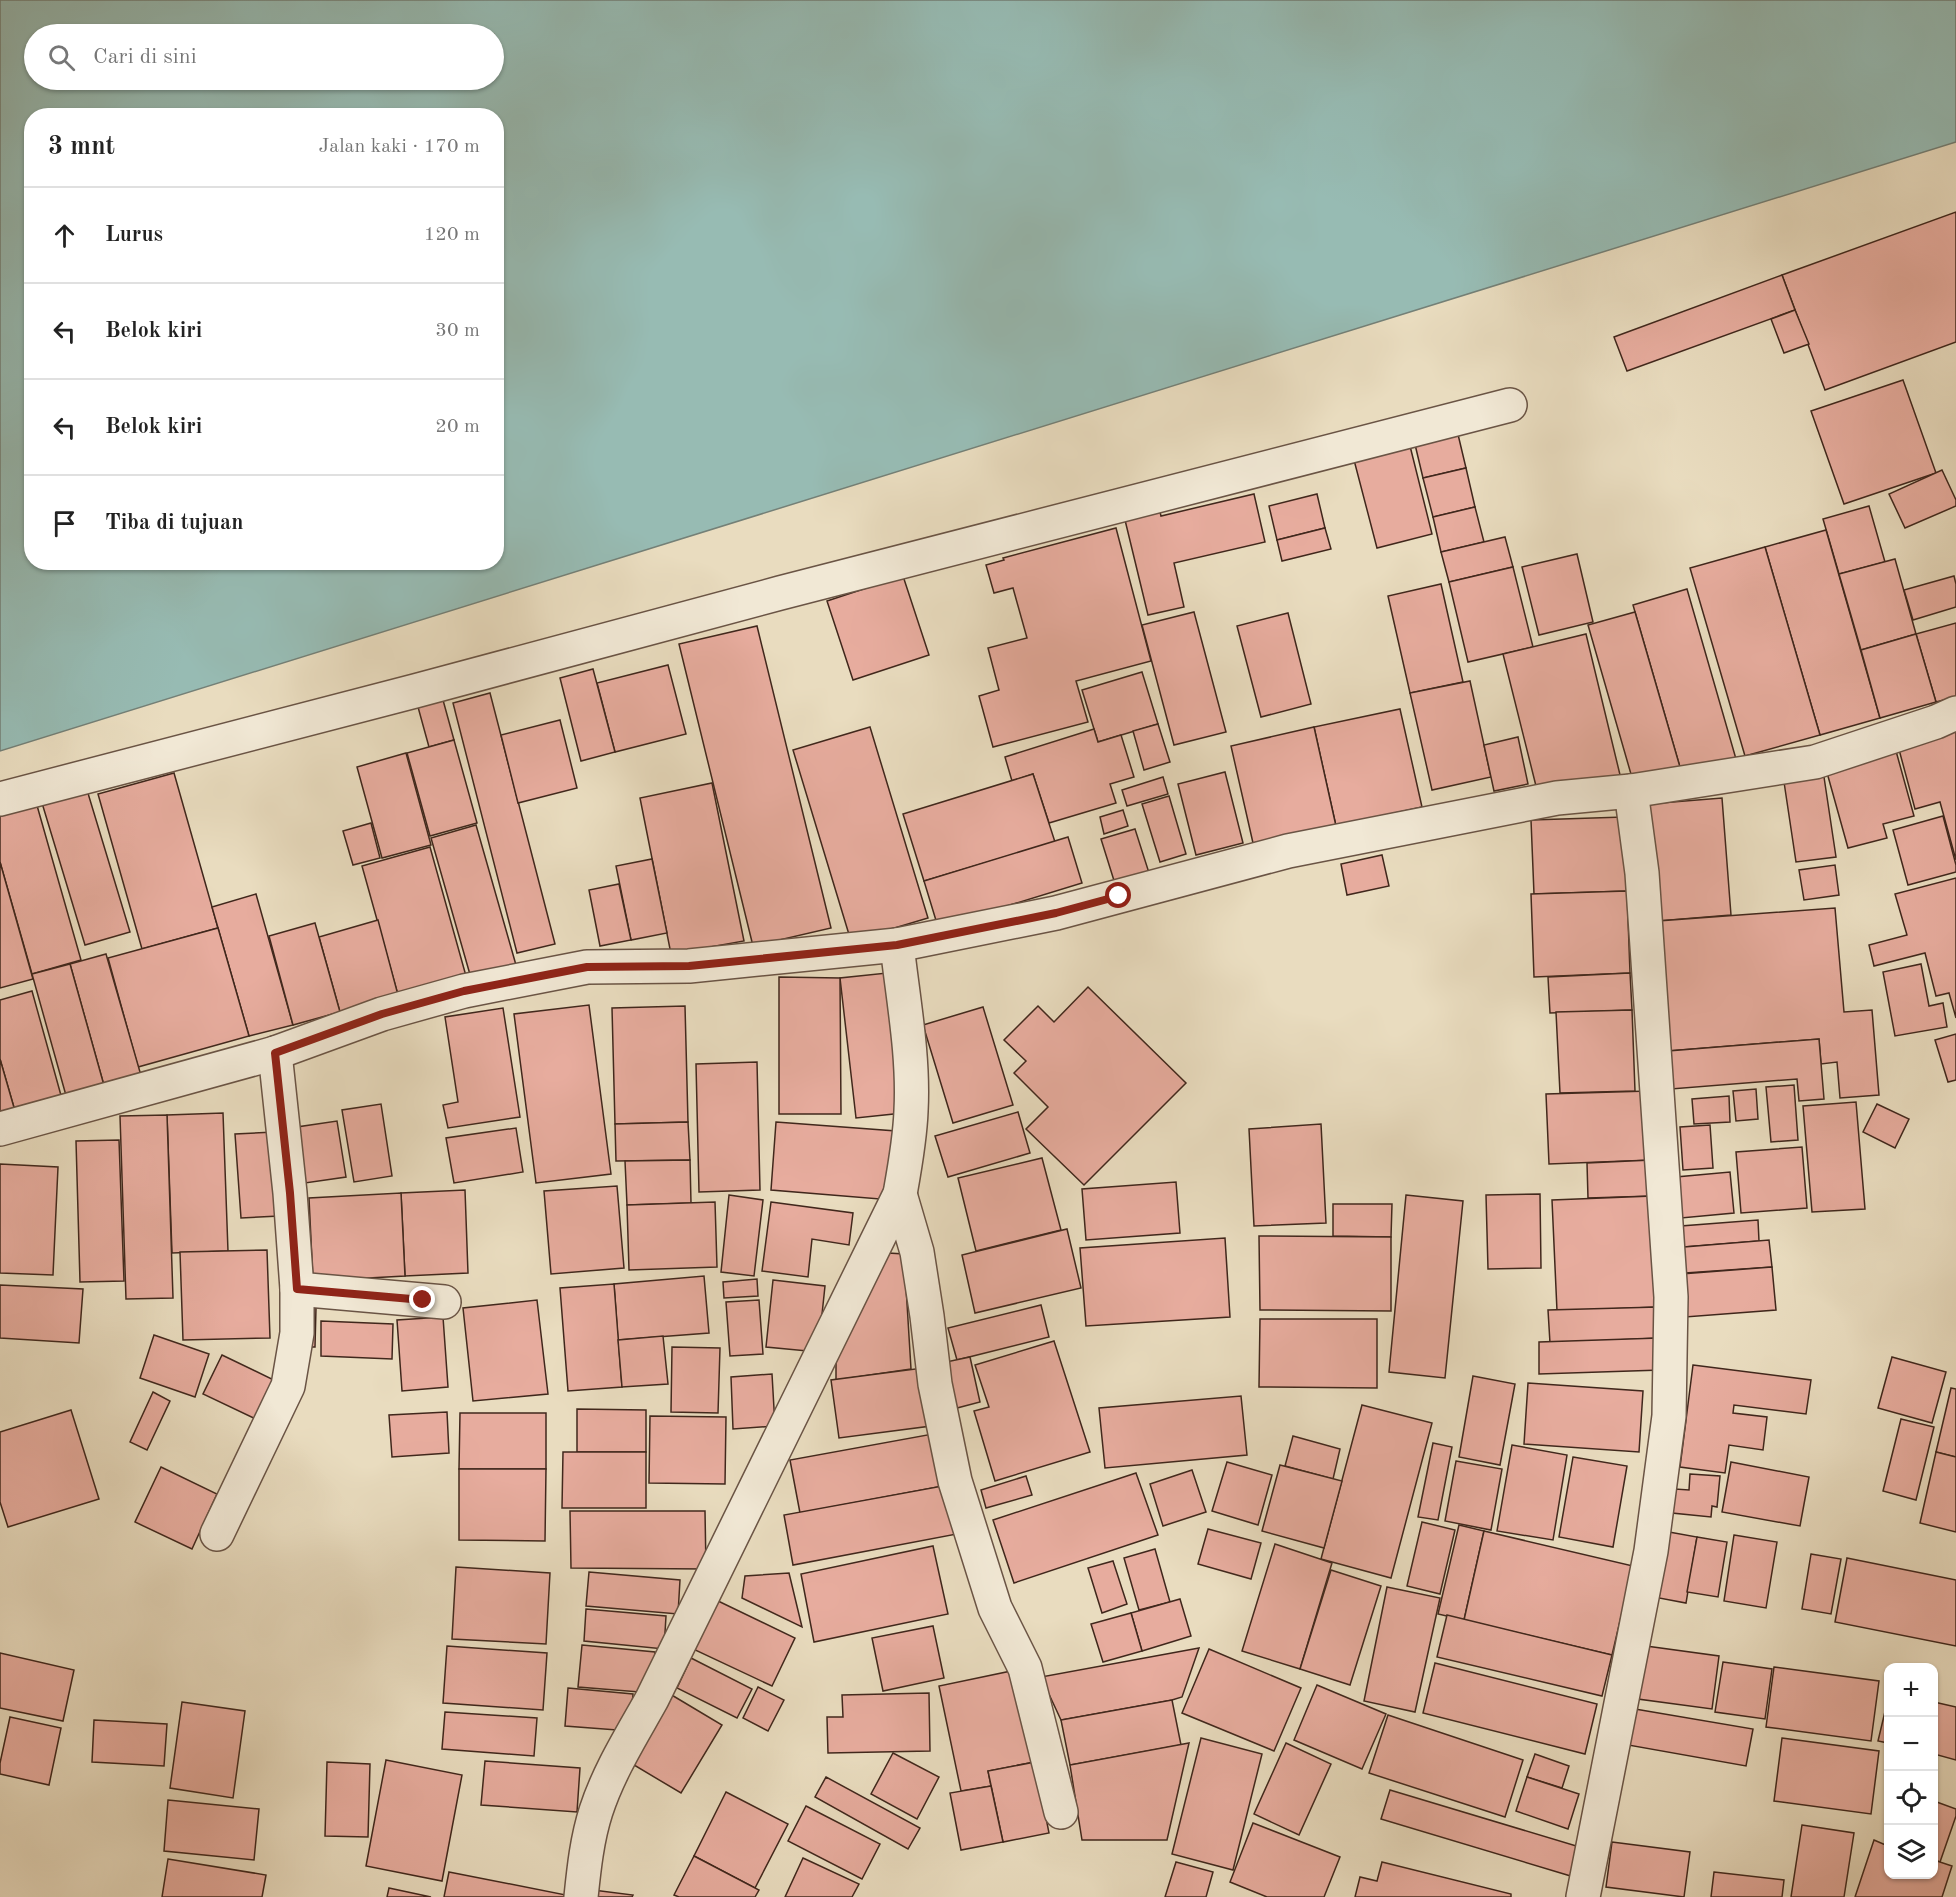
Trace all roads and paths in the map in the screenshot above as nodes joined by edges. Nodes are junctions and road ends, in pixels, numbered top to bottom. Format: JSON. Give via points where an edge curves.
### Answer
{"nodes":[{"id":1,"x":1510,"y":405,"type":"dead end"},
{"id":2,"x":1956,"y":713,"type":"edge"},
{"id":3,"x":1631,"y":791,"type":"junction"},
{"id":4,"x":0,"y":800,"type":"edge"},
{"id":5,"x":897,"y":945,"type":"junction"},
{"id":6,"x":275,"y":1053,"type":"junction"},
{"id":7,"x":0,"y":1129,"type":"edge"},
{"id":8,"x":900,"y":1194,"type":"junction"},
{"id":9,"x":297,"y":1289,"type":"junction"},
{"id":10,"x":444,"y":1302,"type":"dead end"},
{"id":11,"x":216,"y":1534,"type":"dead end"},
{"id":12,"x":1061,"y":1812,"type":"dead end"},
{"id":13,"x":581,"y":1897,"type":"edge"},
{"id":14,"x":1583,"y":1897,"type":"edge"}],
"edges":[{"from":1,"to":4,"type":"street"},
{"from":2,"to":3,"type":"street","via":[[1815,762]]},
{"from":3,"to":5,"type":"street","via":[[1557,798],[1288,851],[1056,913]]},
{"from":3,"to":14,"type":"street","via":[[1642,873],[1671,1297],[1669,1416],[1651,1551]]},
{"from":5,"to":6,"type":"street","via":[[689,966],[587,967],[464,991],[382,1014]]},
{"from":5,"to":8,"type":"street","via":[[912,1109]]},
{"from":6,"to":7,"type":"street"},
{"from":6,"to":9,"type":"street"},
{"from":8,"to":12,"type":"street","via":[[917,1252],[935,1384],[955,1481],[995,1608],[1025,1668]]},
{"from":8,"to":13,"type":"street","via":[[657,1688],[616,1763],[596,1810],[585,1856]]},
{"from":9,"to":10,"type":"street"},
{"from":9,"to":11,"type":"street","via":[[297,1333],[288,1386]]}]}
